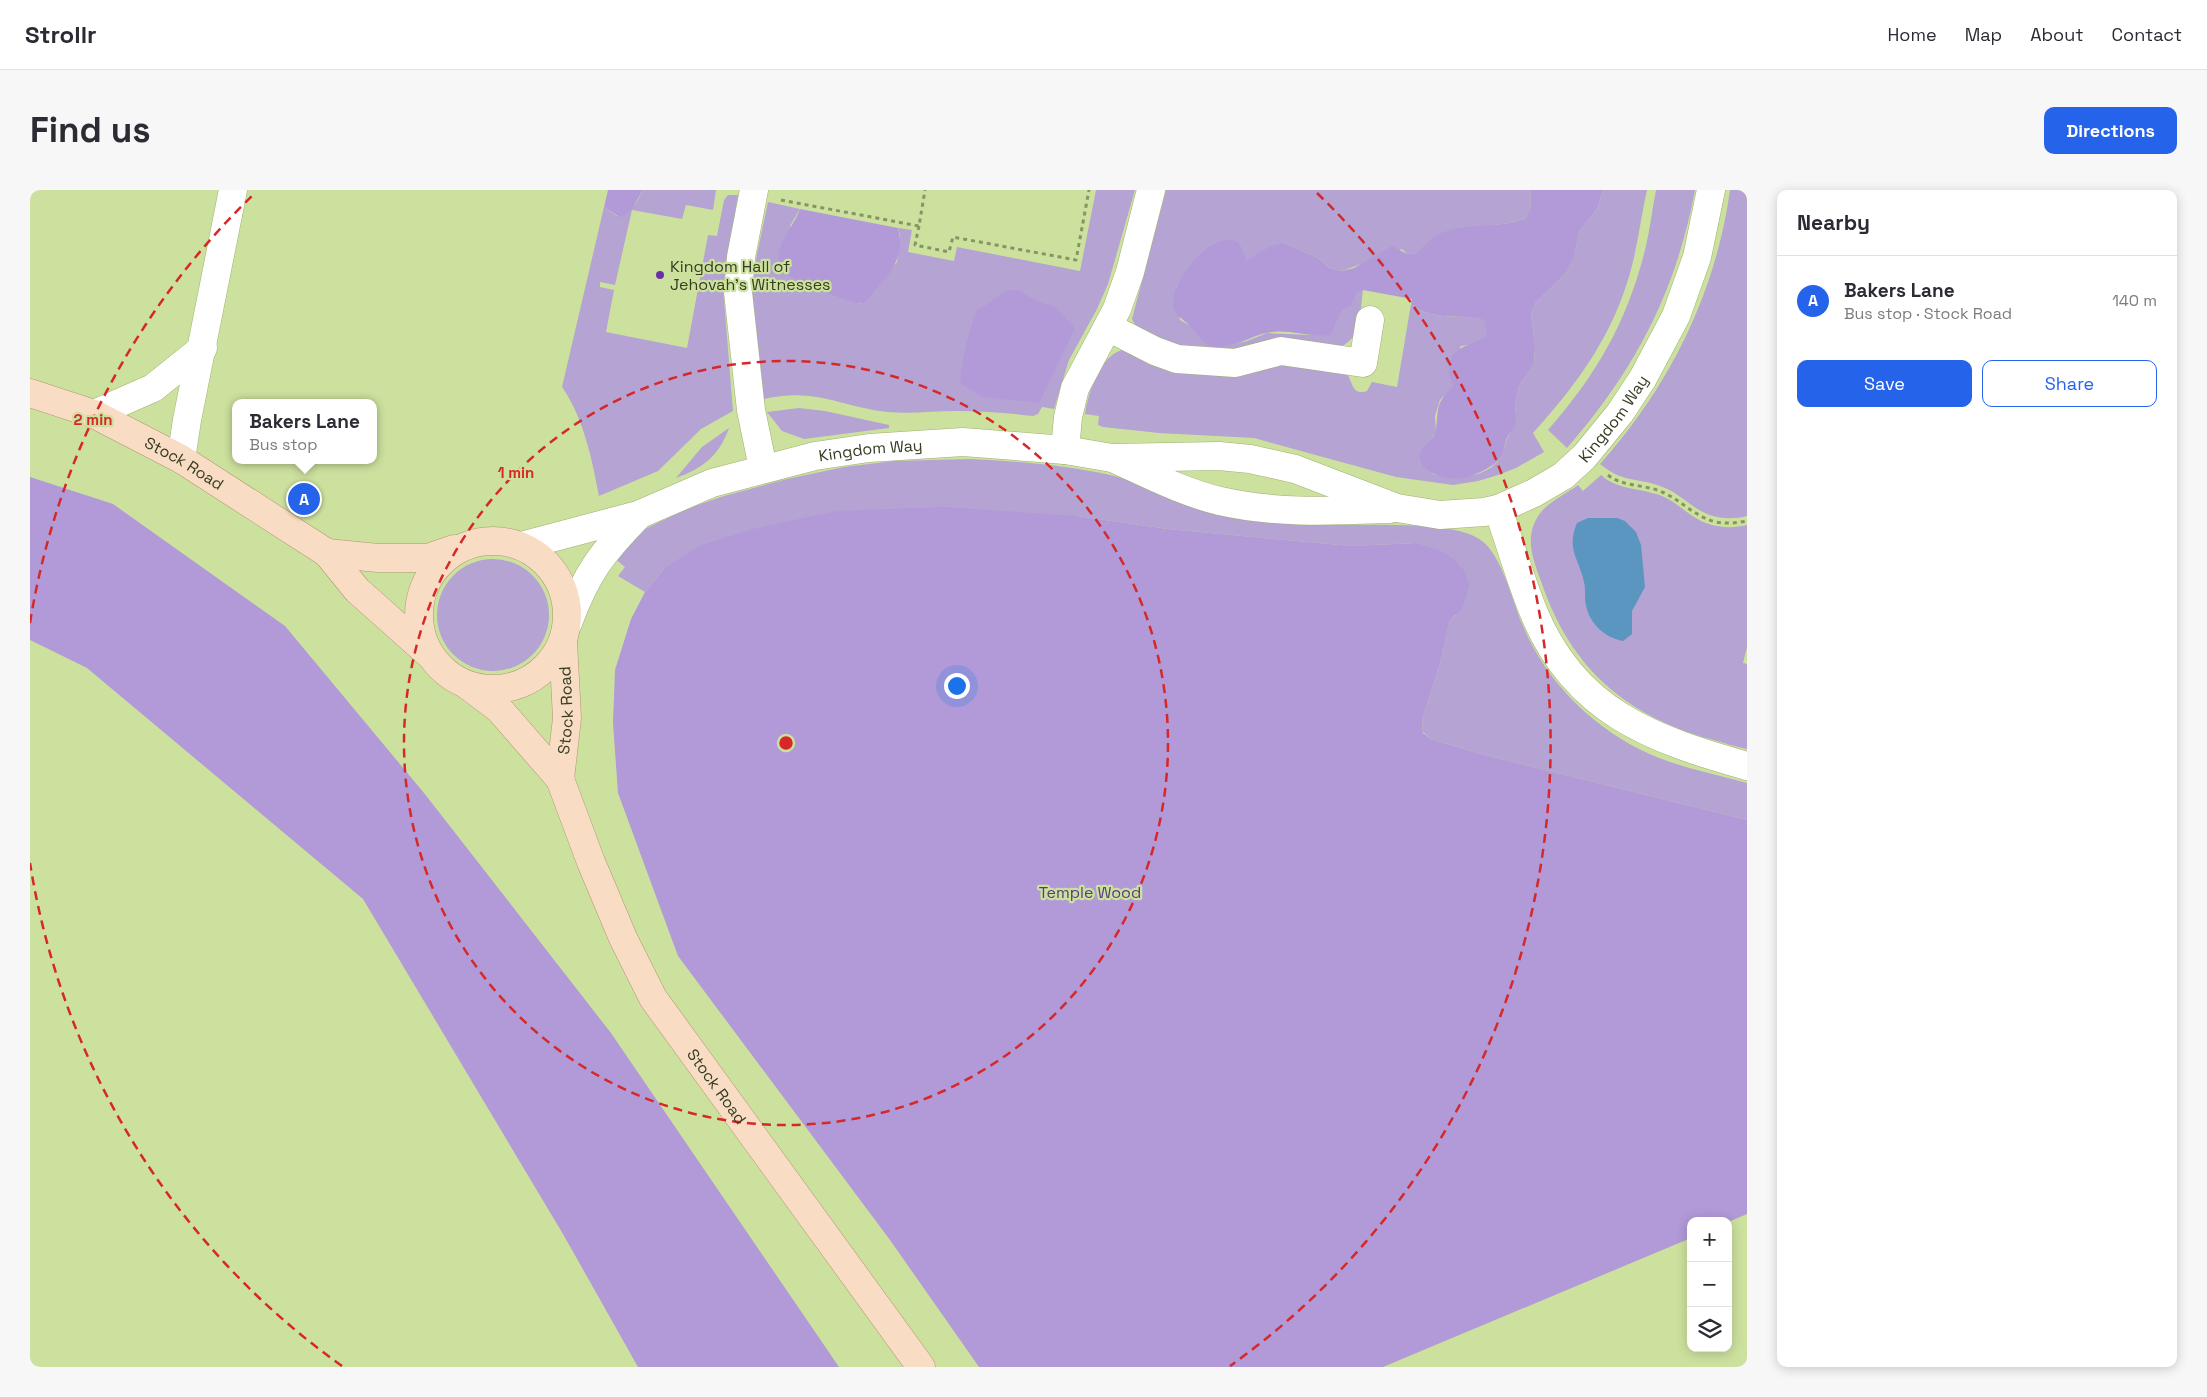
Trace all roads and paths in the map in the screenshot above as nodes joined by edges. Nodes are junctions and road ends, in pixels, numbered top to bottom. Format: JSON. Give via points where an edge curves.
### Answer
{"nodes":[{"id":1,"x":233,"y":190,"type":"edge"},
{"id":2,"x":925,"y":190,"type":"edge"},
{"id":3,"x":1089,"y":190,"type":"edge"},
{"id":4,"x":1151,"y":190,"type":"edge"},
{"id":5,"x":1711,"y":190,"type":"edge"},
{"id":6,"x":766,"y":195,"type":"edge"},
{"id":7,"x":919,"y":226,"type":"junction"},
{"id":8,"x":1370,"y":320,"type":"dead end"},
{"id":9,"x":1108,"y":327,"type":"junction"},
{"id":10,"x":203,"y":348,"type":"junction"},
{"id":11,"x":30,"y":393,"type":"edge"},
{"id":12,"x":94,"y":414,"type":"junction"},
{"id":13,"x":1065,"y":450,"type":"junction"},
{"id":14,"x":1112,"y":458,"type":"junction"},
{"id":15,"x":181,"y":459,"type":"junction"},
{"id":16,"x":763,"y":468,"type":"junction"},
{"id":17,"x":1606,"y":473,"type":"dead end"},
{"id":18,"x":1397,"y":508,"type":"junction"},
{"id":19,"x":1498,"y":509,"type":"junction"},
{"id":20,"x":638,"y":515,"type":"junction"},
{"id":21,"x":1747,"y":520,"type":"edge"},
{"id":22,"x":463,"y":546,"type":"junction"},
{"id":23,"x":521,"y":546,"type":"junction"},
{"id":24,"x":328,"y":553,"type":"junction"},
{"id":25,"x":565,"y":632,"type":"junction"},
{"id":26,"x":430,"y":655,"type":"junction"},
{"id":27,"x":467,"y":685,"type":"junction"},
{"id":28,"x":1747,"y":766,"type":"edge"},
{"id":29,"x":560,"y":779,"type":"junction"},
{"id":30,"x":921,"y":1367,"type":"edge"}],
"edges":[{"from":1,"to":10,"type":"street"},
{"from":2,"to":7,"type":"path"},
{"from":3,"to":7,"type":"path","via":[[1076,260],[952,237],[949,252],[915,245]]},
{"from":4,"to":9,"type":"street","via":[[1130,272]]},
{"from":5,"to":19,"type":"street","name":"Kingdom Way","via":[[1697,257],[1676,316],[1620,413],[1584,457],[1562,476]]},
{"from":6,"to":7,"type":"path"},
{"from":6,"to":16,"type":"street","via":[[741,257],[738,292],[751,410]]},
{"from":8,"to":9,"type":"street","via":[[1363,363],[1281,351],[1235,363],[1178,359]]},
{"from":9,"to":13,"type":"street","via":[[1075,388]]},
{"from":10,"to":12,"type":"street","via":[[153,388]]},
{"from":10,"to":15,"type":"street"},
{"from":11,"to":12,"type":"main road","name":"Stock Road"},
{"from":12,"to":15,"type":"main road","name":"Stock Road"},
{"from":13,"to":14,"type":"street","name":"Kingdom Way"},
{"from":13,"to":16,"type":"street","name":"Kingdom Way","via":[[963,442],[924,444],[815,456]]},
{"from":14,"to":18,"type":"street","name":"Kingdom Way","via":[[1219,456],[1250,459],[1295,469]]},
{"from":14,"to":18,"type":"street","name":"Kingdom Way","via":[[1218,501],[1328,513]]},
{"from":15,"to":24,"type":"main road","name":"Stock Road"},
{"from":16,"to":20,"type":"street","name":"Kingdom Way","via":[[712,483]]},
{"from":17,"to":21,"type":"path","via":[[1617,482],[1643,485],[1663,492],[1705,518],[1728,523]]},
{"from":18,"to":19,"type":"street","name":"Kingdom Way","via":[[1440,515]]},
{"from":19,"to":28,"type":"street","via":[[1535,614],[1552,648],[1577,680],[1617,715],[1648,733]]},
{"from":20,"to":23,"type":"street","name":"Kingdom Way"},
{"from":20,"to":25,"type":"street","name":"Kingdom Way","via":[[599,559],[582,585]]},
{"from":22,"to":23,"type":"main road","via":[[482,541],[502,541]]},
{"from":22,"to":24,"type":"main road","name":"Stock Road","via":[[428,558]]},
{"from":22,"to":26,"type":"main road","via":[[446,556],[424,588],[419,627]]},
{"from":23,"to":25,"type":"main road","via":[[538,555],[562,585],[567,604]]},
{"from":24,"to":26,"type":"main road","name":"Stock Road","via":[[357,590]]},
{"from":25,"to":27,"type":"main road","via":[[554,658],[540,673],[524,683],[506,689],[486,690]]},
{"from":25,"to":29,"type":"main road","name":"Stock Road","via":[[567,718]]},
{"from":26,"to":27,"type":"main road","via":[[450,676]]},
{"from":27,"to":29,"type":"main road","name":"Stock Road","via":[[499,709]]},
{"from":29,"to":30,"type":"main road","name":"Stock Road","via":[[623,938],[653,998]]}]}
